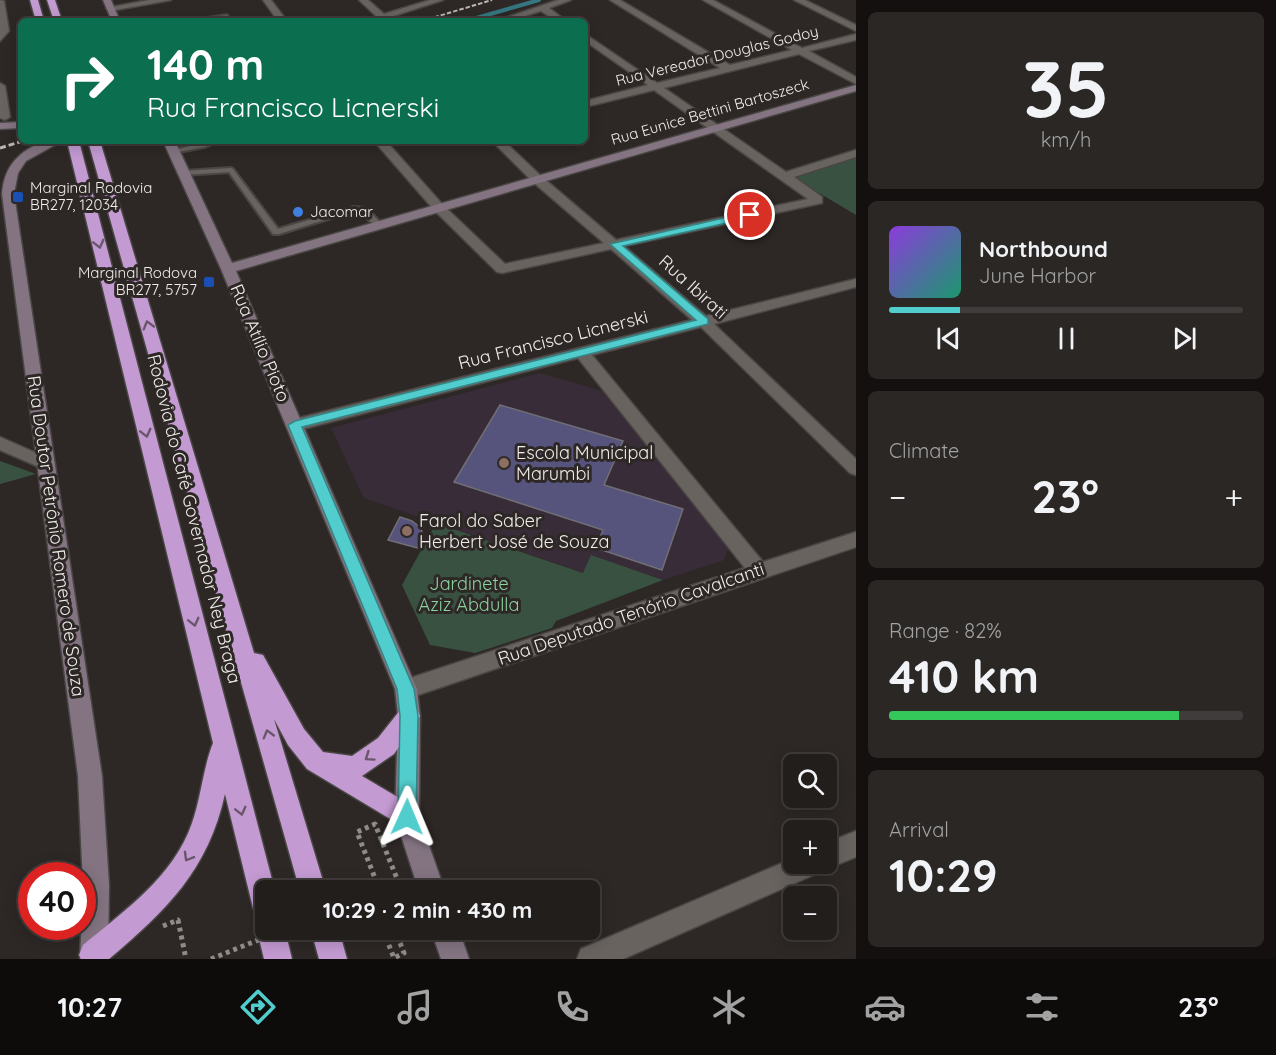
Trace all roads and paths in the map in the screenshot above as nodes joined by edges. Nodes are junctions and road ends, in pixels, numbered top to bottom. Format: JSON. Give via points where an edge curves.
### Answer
{"nodes":[{"id":1,"x":34,"y":0,"type":"edge"},
{"id":2,"x":51,"y":0,"type":"edge"},
{"id":3,"x":167,"y":0,"type":"edge"},
{"id":4,"x":267,"y":0,"type":"edge"},
{"id":5,"x":363,"y":0,"type":"edge"},
{"id":6,"x":439,"y":0,"type":"edge"},
{"id":7,"x":567,"y":0,"type":"edge"},
{"id":8,"x":614,"y":0,"type":"edge"},
{"id":9,"x":707,"y":0,"type":"edge"},
{"id":10,"x":798,"y":0,"type":"edge"},
{"id":11,"x":0,"y":2,"type":"edge"},
{"id":12,"x":109,"y":4,"type":"edge"},
{"id":13,"x":543,"y":8,"type":"junction"},
{"id":14,"x":227,"y":17,"type":"dead end"},
{"id":15,"x":382,"y":17,"type":"junction"},
{"id":16,"x":39,"y":18,"type":"edge"},
{"id":17,"x":56,"y":18,"type":"edge"},
{"id":18,"x":115,"y":18,"type":"edge"},
{"id":19,"x":220,"y":18,"type":"edge"},
{"id":20,"x":281,"y":18,"type":"edge"},
{"id":21,"x":379,"y":18,"type":"edge"},
{"id":22,"x":510,"y":18,"type":"edge"},
{"id":23,"x":558,"y":18,"type":"edge"},
{"id":24,"x":856,"y":28,"type":"edge"},
{"id":25,"x":856,"y":37,"type":"edge"},
{"id":26,"x":0,"y":38,"type":"edge"},
{"id":27,"x":588,"y":39,"type":"edge"},
{"id":28,"x":801,"y":51,"type":"junction"},
{"id":29,"x":729,"y":69,"type":"junction"},
{"id":30,"x":856,"y":81,"type":"edge"},
{"id":31,"x":0,"y":86,"type":"edge"},
{"id":32,"x":658,"y":87,"type":"junction"},
{"id":33,"x":856,"y":88,"type":"edge"},
{"id":34,"x":588,"y":103,"type":"edge"},
{"id":35,"x":2,"y":122,"type":"edge"},
{"id":36,"x":18,"y":125,"type":"edge"},
{"id":37,"x":716,"y":128,"type":"junction"},
{"id":38,"x":64,"y":144,"type":"edge"},
{"id":39,"x":68,"y":144,"type":"edge"},
{"id":40,"x":95,"y":144,"type":"edge"},
{"id":41,"x":208,"y":144,"type":"edge"},
{"id":42,"x":383,"y":144,"type":"edge"},
{"id":43,"x":501,"y":144,"type":"edge"},
{"id":44,"x":171,"y":146,"type":"edge"},
{"id":45,"x":856,"y":153,"type":"edge"},
{"id":46,"x":183,"y":174,"type":"junction"},
{"id":47,"x":786,"y":176,"type":"junction"},
{"id":48,"x":537,"y":179,"type":"junction"},
{"id":49,"x":439,"y":208,"type":"junction"},
{"id":50,"x":379,"y":225,"type":"junction"},
{"id":51,"x":615,"y":244,"type":"junction"},
{"id":52,"x":228,"y":268,"type":"junction"},
{"id":53,"x":853,"y":287,"type":"edge"},
{"id":54,"x":704,"y":322,"type":"junction"},
{"id":55,"x":582,"y":353,"type":"junction"},
{"id":56,"x":295,"y":425,"type":"junction"},
{"id":57,"x":0,"y":444,"type":"edge"},
{"id":58,"x":46,"y":464,"type":"junction"},
{"id":59,"x":856,"y":469,"type":"edge"},
{"id":60,"x":856,"y":539,"type":"edge"},
{"id":61,"x":759,"y":571,"type":"junction"},
{"id":62,"x":238,"y":630,"type":"junction"},
{"id":63,"x":406,"y":689,"type":"junction"},
{"id":64,"x":409,"y":716,"type":"junction"},
{"id":65,"x":224,"y":742,"type":"junction"},
{"id":66,"x":315,"y":761,"type":"junction"},
{"id":67,"x":407,"y":817,"type":"junction"},
{"id":68,"x":856,"y":844,"type":"edge"},
{"id":69,"x":837,"y":852,"type":"edge"},
{"id":70,"x":786,"y":874,"type":"edge"},
{"id":71,"x":259,"y":880,"type":"edge"},
{"id":72,"x":310,"y":880,"type":"edge"},
{"id":73,"x":376,"y":880,"type":"edge"},
{"id":74,"x":398,"y":880,"type":"edge"},
{"id":75,"x":428,"y":880,"type":"edge"},
{"id":76,"x":258,"y":940,"type":"edge"},
{"id":77,"x":273,"y":940,"type":"edge"},
{"id":78,"x":328,"y":940,"type":"edge"},
{"id":79,"x":387,"y":940,"type":"edge"},
{"id":80,"x":399,"y":940,"type":"edge"},
{"id":81,"x":448,"y":940,"type":"edge"},
{"id":82,"x":94,"y":958,"type":"edge"},
{"id":83,"x":211,"y":959,"type":"edge"},
{"id":84,"x":278,"y":959,"type":"edge"},
{"id":85,"x":333,"y":959,"type":"edge"},
{"id":86,"x":455,"y":959,"type":"edge"},
{"id":87,"x":591,"y":959,"type":"edge"}],
"edges":[{"from":1,"to":16,"type":"highway"},
{"from":2,"to":17,"type":"highway"},
{"from":3,"to":12,"type":"street"},
{"from":4,"to":20,"type":"street"},
{"from":5,"to":15,"type":"street"},
{"from":6,"to":15,"type":"street"},
{"from":7,"to":13,"type":"street"},
{"from":8,"to":29,"type":"street"},
{"from":9,"to":28,"type":"street"},
{"from":10,"to":24,"type":"street"},
{"from":11,"to":26,"type":"street","via":[[4,31]]},
{"from":12,"to":18,"type":"street"},
{"from":13,"to":22,"type":"street"},
{"from":13,"to":23,"type":"street"},
{"from":14,"to":19,"type":"lane"},
{"from":15,"to":21,"type":"street"},
{"from":25,"to":28,"type":"street","name":"Rua Vereador Douglas Godoy"},
{"from":27,"to":32,"type":"street"},
{"from":28,"to":29,"type":"street","name":"Rua Vereador Douglas Godoy"},
{"from":28,"to":30,"type":"street"},
{"from":29,"to":32,"type":"street","name":"Rua Vereador Douglas Godoy"},
{"from":31,"to":35,"type":"street"},
{"from":32,"to":34,"type":"street","name":"Rua Vereador Douglas Godoy"},
{"from":32,"to":37,"type":"street"},
{"from":33,"to":37,"type":"street","name":"Rua Eunice Bettini Bartoszeck"},
{"from":35,"to":36,"type":"street"},
{"from":37,"to":47,"type":"street"},
{"from":37,"to":48,"type":"street","name":"Rua Eunice Bettini Bartoszeck"},
{"from":38,"to":58,"type":"street","name":"Rua Doutor Petrônio Romero de Souza","via":[[24,155],[15,163],[8,183]]},
{"from":39,"to":65,"type":"highway","name":"Rodovia do Café Governador Ney Braga","one_way":true},
{"from":62,"to":40,"type":"highway","name":"Rodovia do Café Governador Ney Braga","one_way":true},
{"from":41,"to":44,"type":"lane"},
{"from":42,"to":49,"type":"street"},
{"from":43,"to":48,"type":"street","name":"Rua Ibirati"},
{"from":44,"to":46,"type":"street","name":"Rua Atílio Pioto"},
{"from":45,"to":47,"type":"street"},
{"from":46,"to":50,"type":"lane","via":[[231,170],[276,231],[354,209],[363,210]]},
{"from":46,"to":52,"type":"street","name":"Rua Atílio Pioto"},
{"from":47,"to":51,"type":"street","via":[[818,200]]},
{"from":48,"to":49,"type":"street","name":"Rua Eunice Bettini Bartoszeck"},
{"from":48,"to":51,"type":"street","name":"Rua Ibirati"},
{"from":49,"to":50,"type":"street","name":"Rua Eunice Bettini Bartoszeck"},
{"from":49,"to":51,"type":"street","via":[[502,268]]},
{"from":50,"to":52,"type":"street","name":"Rua Eunice Bettini Bartoszeck"},
{"from":51,"to":54,"type":"street","name":"Rua Ibirati"},
{"from":52,"to":56,"type":"street","name":"Rua Atílio Pioto"},
{"from":53,"to":54,"type":"street","name":"Rua Francisco Licnerski"},
{"from":54,"to":55,"type":"street","name":"Rua Francisco Licnerski"},
{"from":54,"to":59,"type":"street","name":"Rua Ibirati"},
{"from":55,"to":56,"type":"street","name":"Rua Francisco Licnerski"},
{"from":55,"to":61,"type":"street"},
{"from":56,"to":63,"type":"street","name":"Rua Atílio Pioto"},
{"from":57,"to":58,"type":"street"},
{"from":58,"to":82,"type":"street","name":"Rua Doutor Petrônio Romero de Souza","via":[[90,776],[96,885]]},
{"from":60,"to":61,"type":"street","name":"Rua Deputado Tenório Cavalcanti"},
{"from":61,"to":63,"type":"street","name":"Rua Deputado Tenório Cavalcanti"},
{"from":62,"to":66,"type":"highway","via":[[296,737]]},
{"from":72,"to":62,"type":"highway","name":"Rodovia do Café Governador Ney Braga","one_way":true},
{"from":63,"to":64,"type":"street","name":"Rua Atílio Pioto"},
{"from":64,"to":66,"type":"highway","one_way":true,"via":[[386,746],[355,768]]},
{"from":64,"to":67,"type":"street","name":"Rua Atílio Pioto"},
{"from":65,"to":71,"type":"highway","name":"Rodovia do Café Governador Ney Braga","one_way":true},
{"from":65,"to":82,"type":"highway","one_way":true,"via":[[200,837],[183,866],[159,898]]},
{"from":66,"to":67,"type":"highway"},
{"from":67,"to":75,"type":"street","name":"Rua Atílio Pioto"},
{"from":68,"to":69,"type":"street"},
{"from":70,"to":87,"type":"street"},
{"from":73,"to":74,"type":"path","via":[[357,832],[375,824]]},
{"from":76,"to":83,"type":"path","bridge":true},
{"from":77,"to":84,"type":"highway"},
{"from":78,"to":85,"type":"highway"},
{"from":79,"to":80,"type":"path","via":[[394,958],[404,953]]},
{"from":81,"to":86,"type":"street"}]}
